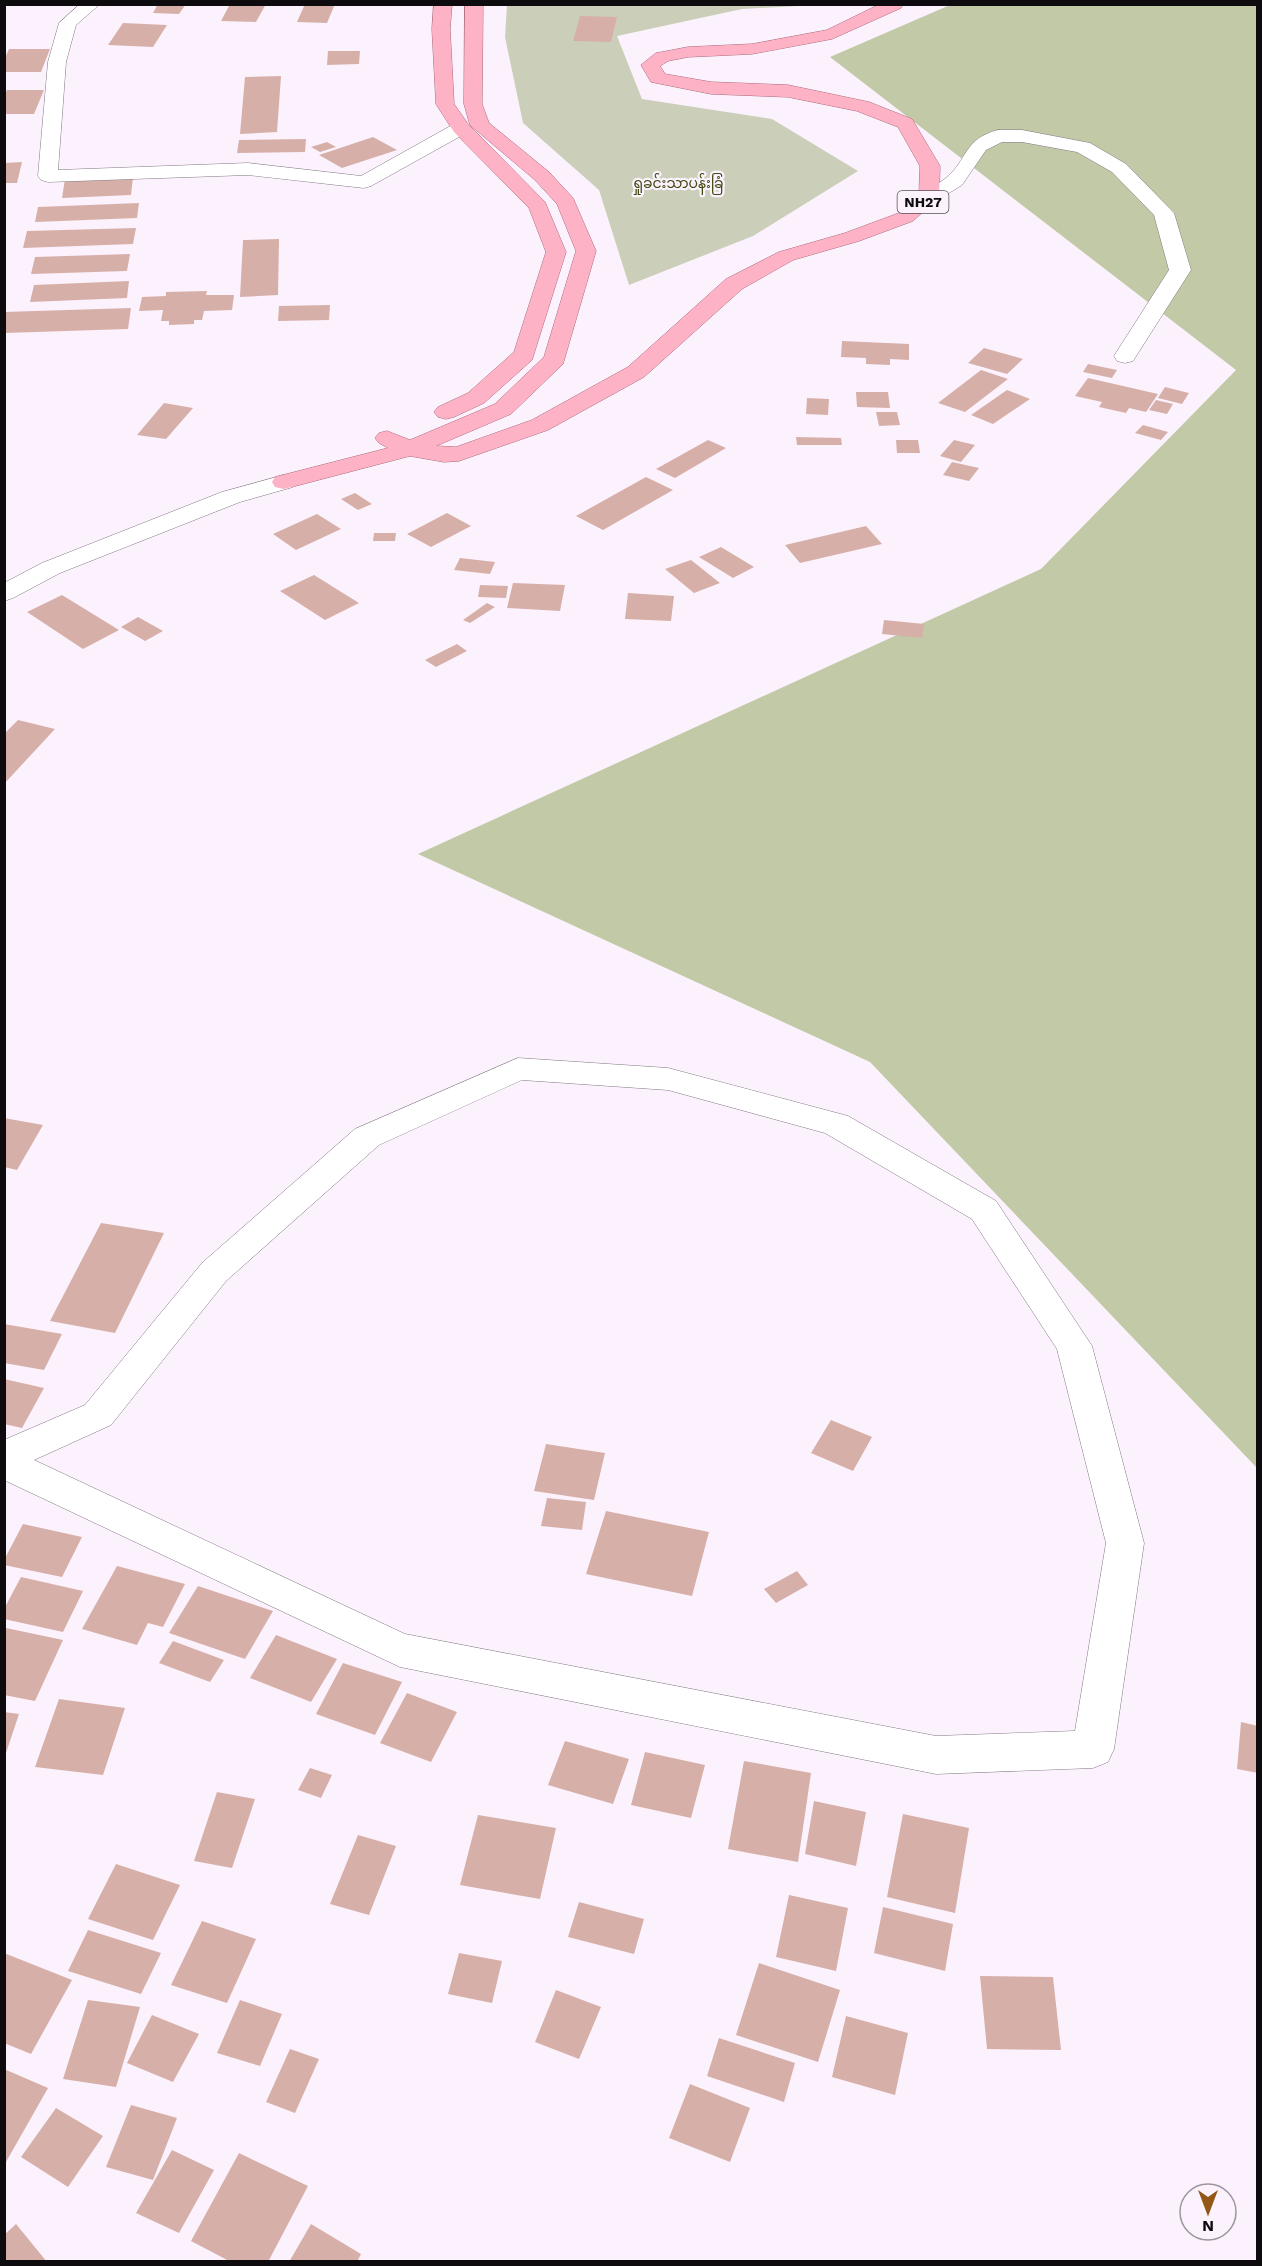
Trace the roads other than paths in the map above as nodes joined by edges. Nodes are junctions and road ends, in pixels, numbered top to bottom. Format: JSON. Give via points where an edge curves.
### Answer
{"nodes":[{"id":1,"x":92,"y":4,"type":"edge"},
{"id":2,"x":443,"y":4,"type":"edge"},
{"id":3,"x":474,"y":4,"type":"edge"},
{"id":4,"x":895,"y":4,"type":"edge"},
{"id":5,"x":445,"y":104,"type":"junction"},
{"id":6,"x":473,"y":104,"type":"junction"},
{"id":7,"x":460,"y":128,"type":"junction"},
{"id":8,"x":929,"y":197,"type":"junction"},
{"id":9,"x":1125,"y":356,"type":"dead end"},
{"id":10,"x":387,"y":438,"type":"junction"},
{"id":11,"x":410,"y":449,"type":"junction"},
{"id":12,"x":284,"y":482,"type":"junction"},
{"id":13,"x":4,"y":593,"type":"edge"},
{"id":14,"x":4,"y":1457,"type":"edge"},
{"id":15,"x":4,"y":1463,"type":"edge"}],
"edges":[{"from":1,"to":7,"type":"street","via":[[68,23],[57,62],[48,176],[248,169],[364,182]]},
{"from":2,"to":5,"type":"highway"},
{"from":3,"to":6,"type":"highway","number":"NH27"},
{"from":4,"to":8,"type":"highway","number":"NH27","via":[[832,34],[752,49],[688,52],[662,57],[651,65],[658,78],[711,88],[788,91],[862,106],[904,123],[930,166]]},
{"from":5,"to":6,"type":"highway"},
{"from":5,"to":7,"type":"highway"},
{"from":6,"to":11,"type":"highway","number":"NH27","via":[[480,125],[542,176],[566,202],[586,251],[555,359],[503,409]]},
{"from":7,"to":10,"type":"highway","via":[[538,206],[556,252],[524,355],[476,399]]},
{"from":8,"to":9,"type":"street","via":[[955,181],[979,146],[998,136],[1022,136],[1083,147],[1119,168],[1164,213],[1180,270]]},
{"from":8,"to":11,"type":"highway","number":"NH27","via":[[906,217],[786,256],[734,284],[636,372],[540,425],[459,454]]},
{"from":10,"to":11,"type":"highway","number":"NH27"},
{"from":10,"to":12,"type":"highway"},
{"from":11,"to":12,"type":"highway","number":"NH27"},
{"from":12,"to":13,"type":"street","via":[[231,497],[51,568]]},
{"from":14,"to":15,"type":"street","via":[[98,1415],[214,1272],[367,1137],[518,1069],[668,1079],[825,1121],[984,1209],[1074,1346],[1125,1543],[1093,1749],[936,1755],[400,1650]]}]}
